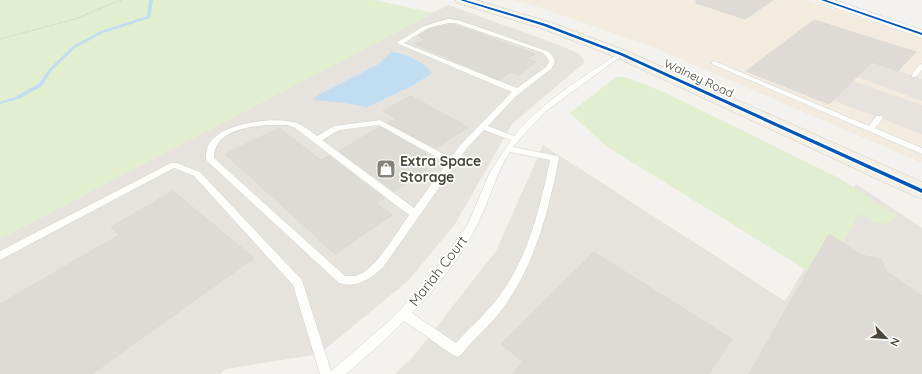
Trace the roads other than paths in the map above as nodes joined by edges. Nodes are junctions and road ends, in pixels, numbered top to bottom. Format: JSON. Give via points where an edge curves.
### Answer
{"nodes":[{"id":1,"x":462,"y":0,"type":"edge"},
{"id":2,"x":823,"y":0,"type":"edge"},
{"id":3,"x":922,"y":34,"type":"edge"},
{"id":4,"x":621,"y":54,"type":"junction"},
{"id":5,"x":714,"y":63,"type":"dead end"},
{"id":6,"x":922,"y":66,"type":"edge"},
{"id":7,"x":914,"y":76,"type":"dead end"},
{"id":8,"x":517,"y":91,"type":"junction"},
{"id":9,"x":879,"y":118,"type":"dead end"},
{"id":10,"x":484,"y":127,"type":"junction"},
{"id":11,"x":871,"y":129,"type":"junction"},
{"id":12,"x":516,"y":139,"type":"junction"},
{"id":13,"x":317,"y":140,"type":"junction"},
{"id":14,"x":508,"y":149,"type":"junction"},
{"id":15,"x":922,"y":151,"type":"edge"},
{"id":16,"x":452,"y":162,"type":"junction"},
{"id":17,"x":922,"y":191,"type":"edge"},
{"id":18,"x":415,"y":214,"type":"junction"},
{"id":19,"x":0,"y":256,"type":"edge"},
{"id":20,"x":404,"y":314,"type":"junction"},
{"id":21,"x":326,"y":374,"type":"edge"},
{"id":22,"x":336,"y":374,"type":"edge"}],
"edges":[{"from":1,"to":4,"type":"main road","name":"Walney Road","via":[[545,25]]},
{"from":2,"to":3,"type":"street"},
{"from":4,"to":12,"type":"lane","name":"Mariah Court","via":[[547,107]]},
{"from":4,"to":17,"type":"main road","name":"Walney Road"},
{"from":5,"to":11,"type":"lane"},
{"from":6,"to":7,"type":"lane"},
{"from":8,"to":8,"type":"lane","via":[[549,68],[552,62],[550,56],[545,52],[449,20],[435,22],[399,43]]},
{"from":8,"to":10,"type":"lane"},
{"from":9,"to":11,"type":"lane"},
{"from":10,"to":12,"type":"lane"},
{"from":10,"to":16,"type":"lane"},
{"from":11,"to":15,"type":"lane"},
{"from":12,"to":14,"type":"lane","name":"Mariah Court"},
{"from":13,"to":16,"type":"lane","via":[[337,128],[380,122]]},
{"from":13,"to":18,"type":"lane"},
{"from":13,"to":18,"type":"lane","via":[[298,126],[286,123],[242,127],[225,132],[213,143],[210,159],[343,280],[356,280],[369,274],[390,250]]},
{"from":14,"to":20,"type":"lane","name":"Mariah Court","via":[[495,171],[470,229],[450,261]]},
{"from":14,"to":20,"type":"lane","via":[[555,158],[539,221],[514,284],[489,318],[457,351]]},
{"from":16,"to":18,"type":"lane"},
{"from":19,"to":21,"type":"lane","via":[[174,165],[197,174],[298,283]]},
{"from":20,"to":22,"type":"lane","name":"Mariah Court"}]}
